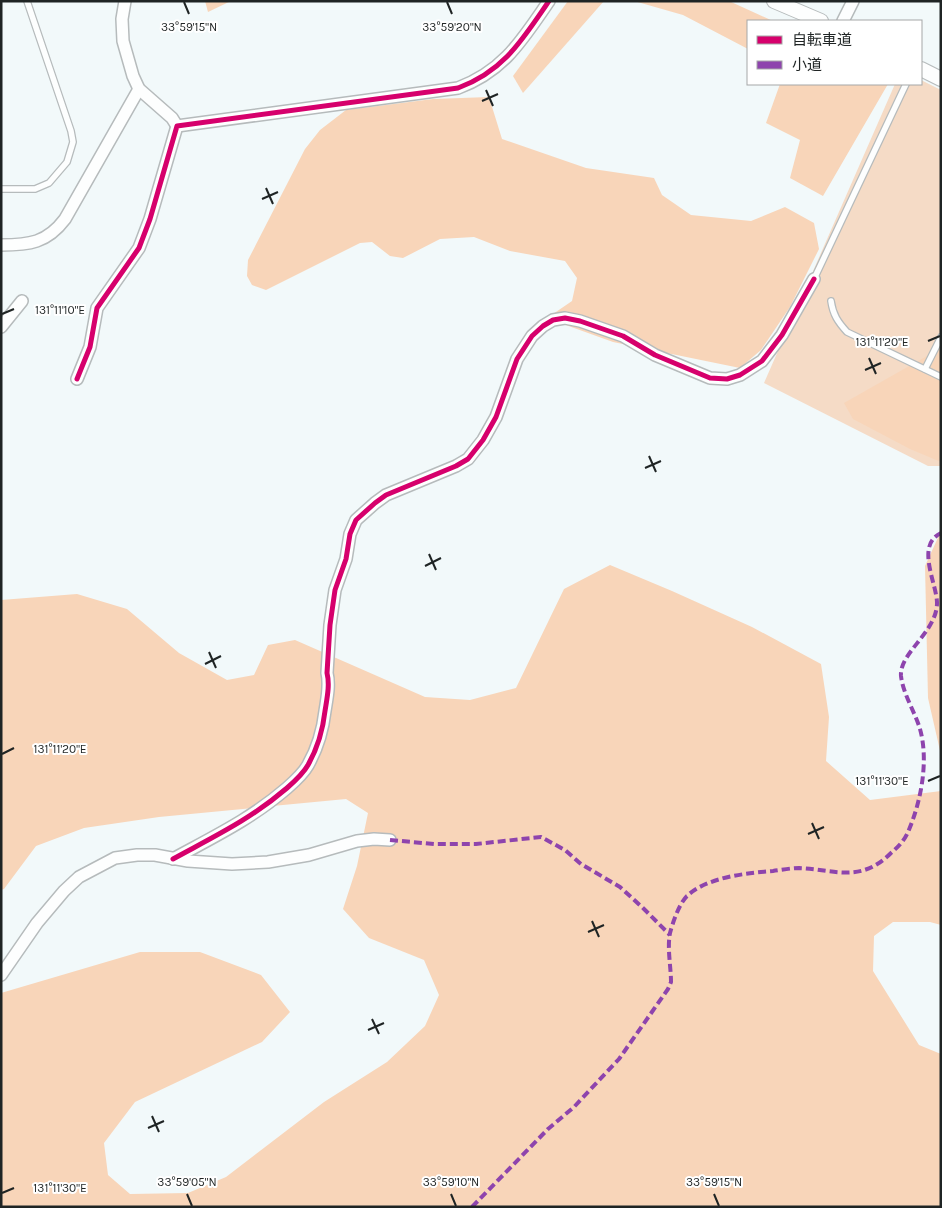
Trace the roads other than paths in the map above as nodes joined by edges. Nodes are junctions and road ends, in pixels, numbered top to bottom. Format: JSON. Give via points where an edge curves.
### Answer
{"nodes":[{"id":1,"x":27,"y":1,"type":"edge"},
{"id":2,"x":125,"y":1,"type":"edge"},
{"id":3,"x":549,"y":1,"type":"edge"},
{"id":4,"x":774,"y":1,"type":"edge"},
{"id":5,"x":853,"y":1,"type":"edge"},
{"id":6,"x":819,"y":20,"type":"edge"},
{"id":7,"x":844,"y":20,"type":"edge"},
{"id":8,"x":922,"y":70,"type":"edge"},
{"id":9,"x":941,"y":79,"type":"edge"},
{"id":10,"x":906,"y":85,"type":"edge"},
{"id":11,"x":139,"y":89,"type":"junction"},
{"id":12,"x":177,"y":126,"type":"junction"},
{"id":13,"x":1,"y":189,"type":"edge"},
{"id":14,"x":1,"y":245,"type":"edge"},
{"id":15,"x":814,"y":279,"type":"joint"},
{"id":16,"x":22,"y":301,"type":"dead end"},
{"id":17,"x":831,"y":301,"type":"dead end"},
{"id":18,"x":1,"y":327,"type":"edge"},
{"id":19,"x":941,"y":337,"type":"edge"},
{"id":20,"x":925,"y":369,"type":"junction"},
{"id":21,"x":941,"y":376,"type":"edge"},
{"id":22,"x":77,"y":379,"type":"dead end"},
{"id":23,"x":390,"y":840,"type":"dead end"},
{"id":24,"x":173,"y":859,"type":"junction"},
{"id":25,"x":1,"y":975,"type":"edge"}],
"edges":[{"from":1,"to":13,"type":"lane","via":[[73,142],[67,162],[49,183],[34,189]]},
{"from":2,"to":11,"type":"street","via":[[123,41]]},
{"from":3,"to":12,"type":"street","via":[[503,62],[474,82],[458,88]]},
{"from":4,"to":6,"type":"street"},
{"from":5,"to":7,"type":"street"},
{"from":8,"to":9,"type":"street"},
{"from":10,"to":15,"type":"lane"},
{"from":11,"to":12,"type":"street"},
{"from":11,"to":14,"type":"street","via":[[58,228],[38,242]]},
{"from":12,"to":22,"type":"street","via":[[139,248],[97,308],[90,347]]},
{"from":15,"to":24,"type":"street","via":[[782,335],[762,361],[727,379],[710,378],[655,355],[623,336],[580,321],[565,318],[543,326],[517,359],[496,418],[468,459],[386,495],[356,520],[335,590],[324,723],[308,766],[270,802],[226,832]]},
{"from":16,"to":18,"type":"street"},
{"from":17,"to":20,"type":"lane","via":[[832,311],[847,332]]},
{"from":19,"to":20,"type":"lane"},
{"from":20,"to":21,"type":"lane"},
{"from":23,"to":24,"type":"street","via":[[357,841],[309,855],[268,862],[232,864]]},
{"from":24,"to":25,"type":"street","via":[[155,855],[115,858],[79,877],[37,923]]}]}
